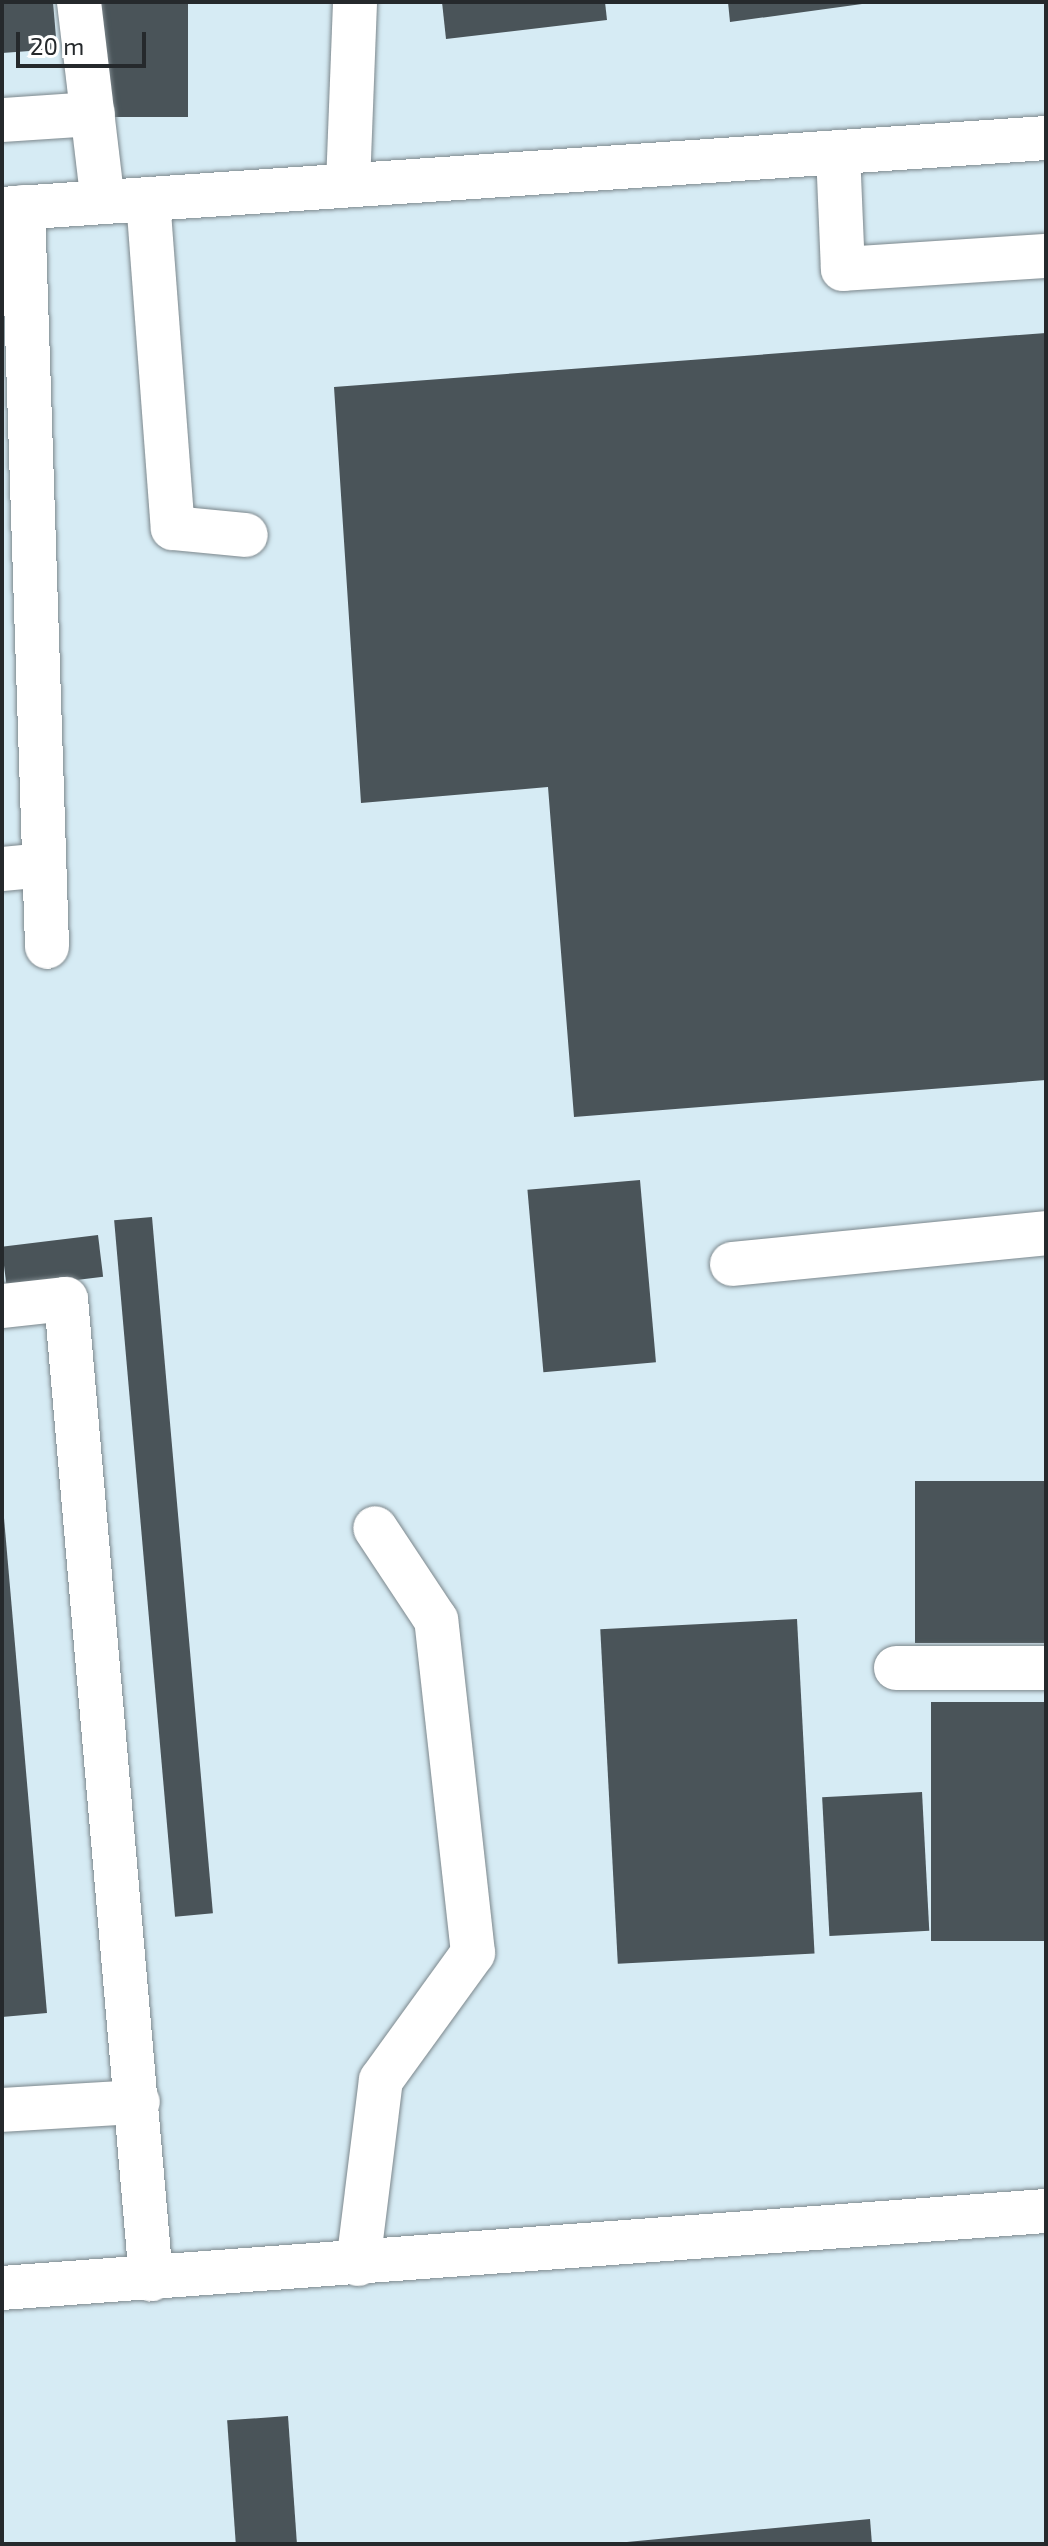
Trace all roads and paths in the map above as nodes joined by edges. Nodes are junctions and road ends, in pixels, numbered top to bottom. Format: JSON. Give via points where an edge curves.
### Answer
{"nodes":[{"id":1,"x":79,"y":2,"type":"edge"},
{"id":2,"x":355,"y":2,"type":"edge"},
{"id":3,"x":93,"y":114,"type":"junction"},
{"id":4,"x":2,"y":120,"type":"edge"},
{"id":5,"x":1046,"y":138,"type":"edge"},
{"id":6,"x":838,"y":152,"type":"junction"},
{"id":7,"x":348,"y":185,"type":"junction"},
{"id":8,"x":148,"y":199,"type":"junction"},
{"id":9,"x":103,"y":202,"type":"junction"},
{"id":10,"x":12,"y":208,"type":"edge"},
{"id":11,"x":1046,"y":256,"type":"edge"},
{"id":12,"x":246,"y":535,"type":"dead end"},
{"id":13,"x":23,"y":867,"type":"edge"},
{"id":14,"x":47,"y":947,"type":"dead end"},
{"id":15,"x":1046,"y":1233,"type":"edge"},
{"id":16,"x":732,"y":1264,"type":"dead end"},
{"id":17,"x":2,"y":1306,"type":"edge"},
{"id":18,"x":375,"y":1528,"type":"dead end"},
{"id":19,"x":896,"y":1668,"type":"dead end"},
{"id":20,"x":1046,"y":1668,"type":"edge"},
{"id":21,"x":138,"y":2102,"type":"junction"},
{"id":22,"x":2,"y":2110,"type":"edge"},
{"id":23,"x":1046,"y":2211,"type":"edge"},
{"id":24,"x":358,"y":2264,"type":"junction"},
{"id":25,"x":151,"y":2279,"type":"junction"},
{"id":26,"x":2,"y":2288,"type":"edge"}],
"edges":[{"from":1,"to":3,"type":"lane"},
{"from":2,"to":7,"type":"lane"},
{"from":3,"to":4,"type":"lane"},
{"from":3,"to":9,"type":"lane"},
{"from":5,"to":6,"type":"lane"},
{"from":6,"to":7,"type":"lane"},
{"from":6,"to":11,"type":"lane","via":[[843,269]]},
{"from":7,"to":8,"type":"lane"},
{"from":8,"to":9,"type":"lane"},
{"from":8,"to":12,"type":"lane","via":[[173,528]]},
{"from":9,"to":10,"type":"lane"},
{"from":10,"to":13,"type":"lane"},
{"from":13,"to":14,"type":"lane"},
{"from":15,"to":16,"type":"lane"},
{"from":17,"to":21,"type":"lane","via":[[66,1299]]},
{"from":18,"to":24,"type":"lane","via":[[436,1620],[473,1953],[381,2080]]},
{"from":19,"to":20,"type":"lane"},
{"from":21,"to":22,"type":"lane"},
{"from":21,"to":25,"type":"lane"},
{"from":23,"to":24,"type":"lane"},
{"from":24,"to":25,"type":"lane"},
{"from":25,"to":26,"type":"lane"}]}
